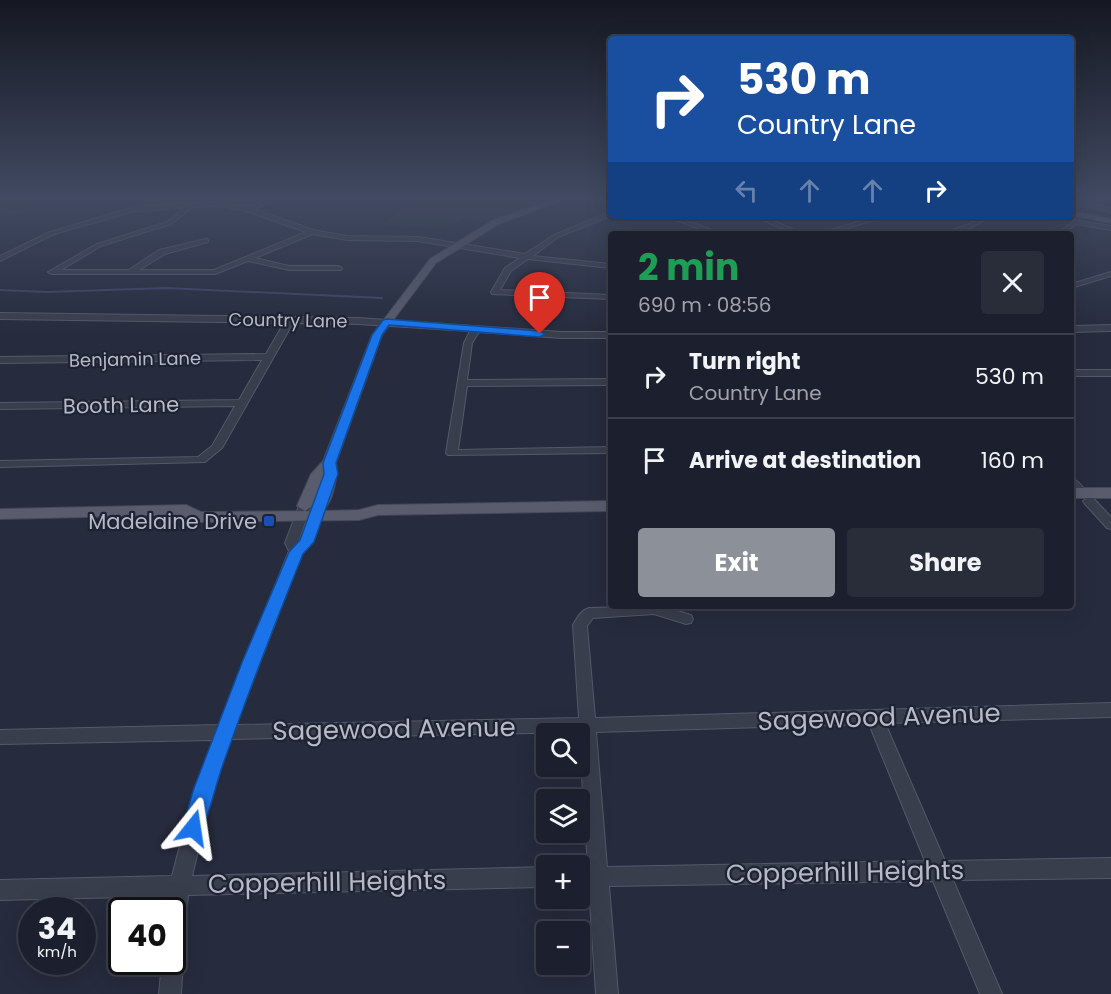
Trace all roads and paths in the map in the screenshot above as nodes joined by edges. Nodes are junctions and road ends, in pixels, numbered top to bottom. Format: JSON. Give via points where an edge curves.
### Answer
{"nodes":[{"id":1,"x":28,"y":243,"type":"edge"},
{"id":2,"x":104,"y":243,"type":"edge"},
{"id":3,"x":196,"y":243,"type":"edge"},
{"id":4,"x":285,"y":243,"type":"edge"},
{"id":5,"x":454,"y":243,"type":"edge"},
{"id":6,"x":546,"y":243,"type":"edge"},
{"id":7,"x":459,"y":244,"type":"junction"},
{"id":8,"x":527,"y":256,"type":"junction"},
{"id":9,"x":0,"y":259,"type":"edge"},
{"id":10,"x":248,"y":259,"type":"junction"},
{"id":11,"x":608,"y":266,"type":"edge"},
{"id":12,"x":338,"y":268,"type":"dead end"},
{"id":13,"x":132,"y":271,"type":"junction"},
{"id":14,"x":1111,"y":274,"type":"edge"},
{"id":15,"x":1074,"y":285,"type":"edge"},
{"id":16,"x":608,"y":297,"type":"edge"},
{"id":17,"x":0,"y":316,"type":"edge"},
{"id":18,"x":290,"y":320,"type":"junction"},
{"id":19,"x":387,"y":322,"type":"junction"},
{"id":20,"x":1111,"y":328,"type":"edge"},
{"id":21,"x":476,"y":329,"type":"junction"},
{"id":22,"x":1074,"y":329,"type":"edge"},
{"id":23,"x":608,"y":335,"type":"edge"},
{"id":24,"x":269,"y":357,"type":"junction"},
{"id":25,"x":0,"y":360,"type":"edge"},
{"id":26,"x":1074,"y":373,"type":"edge"},
{"id":27,"x":1111,"y":373,"type":"edge"},
{"id":28,"x":608,"y":382,"type":"edge"},
{"id":29,"x":462,"y":383,"type":"junction"},
{"id":30,"x":242,"y":403,"type":"junction"},
{"id":31,"x":0,"y":406,"type":"edge"},
{"id":32,"x":608,"y":450,"type":"edge"},
{"id":33,"x":0,"y":464,"type":"edge"},
{"id":34,"x":1111,"y":493,"type":"edge"},
{"id":35,"x":1077,"y":494,"type":"edge"},
{"id":36,"x":1111,"y":501,"type":"edge"},
{"id":37,"x":608,"y":506,"type":"edge"},
{"id":38,"x":311,"y":511,"type":"junction"},
{"id":39,"x":0,"y":514,"type":"edge"},
{"id":40,"x":1111,"y":525,"type":"edge"},
{"id":41,"x":686,"y":619,"type":"dead end"},
{"id":42,"x":1111,"y":710,"type":"edge"},
{"id":43,"x":874,"y":717,"type":"junction"},
{"id":44,"x":588,"y":723,"type":"edge"},
{"id":45,"x":590,"y":725,"type":"edge"},
{"id":46,"x":536,"y":726,"type":"edge"},
{"id":47,"x":224,"y":732,"type":"junction"},
{"id":48,"x":0,"y":737,"type":"edge"},
{"id":49,"x":588,"y":777,"type":"edge"},
{"id":50,"x":588,"y":855,"type":"edge"},
{"id":51,"x":1111,"y":868,"type":"edge"},
{"id":52,"x":938,"y":870,"type":"junction"},
{"id":53,"x":590,"y":876,"type":"edge"},
{"id":54,"x":536,"y":877,"type":"edge"},
{"id":55,"x":181,"y":885,"type":"junction"},
{"id":56,"x":590,"y":888,"type":"edge"},
{"id":57,"x":0,"y":890,"type":"edge"},
{"id":58,"x":179,"y":897,"type":"edge"},
{"id":59,"x":171,"y":975,"type":"edge"},
{"id":60,"x":170,"y":994,"type":"edge"},
{"id":61,"x":607,"y":994,"type":"edge"},
{"id":62,"x":991,"y":994,"type":"edge"}],
"edges":[{"from":1,"to":9,"type":"street"},
{"from":2,"to":13,"type":"street","via":[[52,272]]},
{"from":3,"to":13,"type":"street","via":[[160,252]]},
{"from":4,"to":10,"type":"street"},
{"from":5,"to":7,"type":"street"},
{"from":6,"to":8,"type":"street"},
{"from":7,"to":8,"type":"street"},
{"from":7,"to":19,"type":"main road","via":[[433,261]]},
{"from":8,"to":11,"type":"street"},
{"from":8,"to":16,"type":"street","via":[[506,272],[495,292]]},
{"from":10,"to":12,"type":"street","via":[[289,268]]},
{"from":10,"to":13,"type":"street","via":[[215,272]]},
{"from":14,"to":15,"type":"street"},
{"from":17,"to":18,"type":"street","name":"Country Lane"},
{"from":18,"to":19,"type":"street","name":"Country Lane"},
{"from":18,"to":24,"type":"street"},
{"from":19,"to":21,"type":"street","name":"Country Lane"},
{"from":19,"to":38,"type":"main road","via":[[377,335],[329,463],[331,474]]},
{"from":20,"to":22,"type":"street"},
{"from":21,"to":23,"type":"street","name":"Country Lane"},
{"from":21,"to":29,"type":"street","via":[[468,342]]},
{"from":24,"to":25,"type":"street","name":"Benjamin Lane"},
{"from":24,"to":30,"type":"street"},
{"from":26,"to":27,"type":"street"},
{"from":28,"to":29,"type":"street"},
{"from":29,"to":32,"type":"street","via":[[452,453]]},
{"from":30,"to":31,"type":"street","name":"Booth Lane"},
{"from":30,"to":33,"type":"street","via":[[213,453],[201,460]]},
{"from":34,"to":35,"type":"main road"},
{"from":35,"to":36,"type":"main road"},
{"from":35,"to":40,"type":"street"},
{"from":37,"to":38,"type":"main road","via":[[378,510],[359,515]]},
{"from":38,"to":39,"type":"main road","via":[[201,517],[178,511]]},
{"from":38,"to":47,"type":"street","via":[[306,542],[296,552]]},
{"from":41,"to":44,"type":"street","via":[[654,609],[589,613],[580,625]]},
{"from":42,"to":43,"type":"street","name":"Sagewood Avenue"},
{"from":43,"to":45,"type":"street","name":"Sagewood Avenue"},
{"from":43,"to":52,"type":"street"},
{"from":46,"to":47,"type":"street","name":"Sagewood Avenue"},
{"from":47,"to":48,"type":"street","name":"Sagewood Avenue"},
{"from":47,"to":55,"type":"street","via":[[197,809]]},
{"from":49,"to":50,"type":"street"},
{"from":51,"to":52,"type":"street","name":"Copperhill Heights"},
{"from":52,"to":53,"type":"street","name":"Copperhill Heights"},
{"from":52,"to":62,"type":"street"},
{"from":54,"to":55,"type":"street","name":"Copperhill Heights"},
{"from":55,"to":57,"type":"street","name":"Copperhill Heights"},
{"from":55,"to":58,"type":"street"},
{"from":56,"to":61,"type":"street"},
{"from":59,"to":60,"type":"street"}]}
